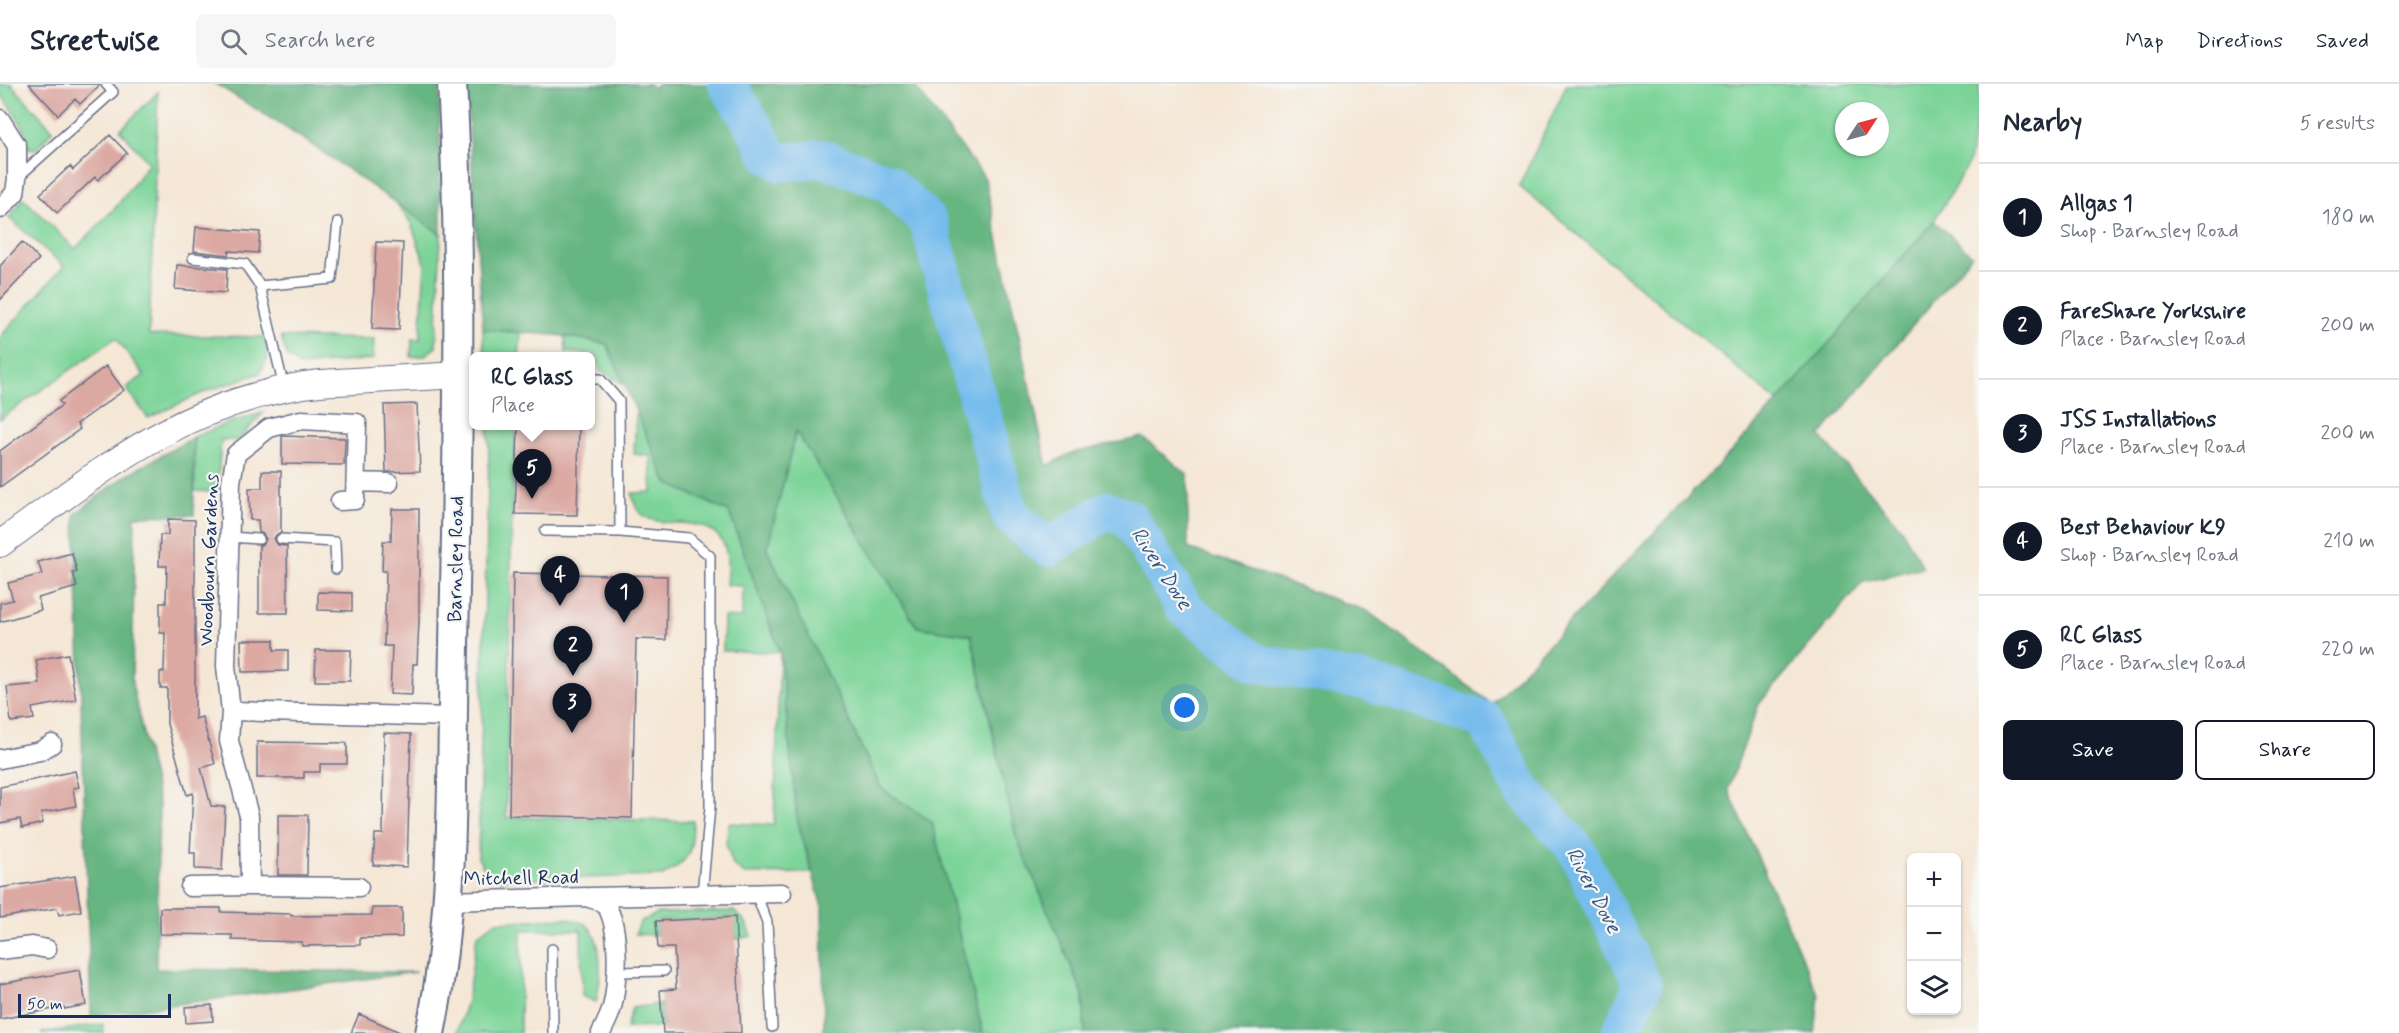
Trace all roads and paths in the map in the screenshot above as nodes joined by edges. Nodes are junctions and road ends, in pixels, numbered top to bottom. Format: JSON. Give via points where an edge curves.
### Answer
{"nodes":[{"id":1,"x":106,"y":84,"type":"edge"},
{"id":2,"x":452,"y":84,"type":"edge"},
{"id":3,"x":0,"y":119,"type":"edge"},
{"id":4,"x":17,"y":178,"type":"junction"},
{"id":5,"x":0,"y":209,"type":"edge"},
{"id":6,"x":338,"y":222,"type":"dead end"},
{"id":7,"x":194,"y":258,"type":"dead end"},
{"id":8,"x":260,"y":286,"type":"junction"},
{"id":9,"x":459,"y":375,"type":"junction"},
{"id":10,"x":595,"y":379,"type":"edge"},
{"id":11,"x":284,"y":388,"type":"junction"},
{"id":12,"x":356,"y":482,"type":"junction"},
{"id":13,"x":388,"y":483,"type":"dead end"},
{"id":14,"x":340,"y":501,"type":"dead end"},
{"id":15,"x":545,"y":531,"type":"dead end"},
{"id":16,"x":620,"y":532,"type":"junction"},
{"id":17,"x":230,"y":537,"type":"junction"},
{"id":18,"x":259,"y":539,"type":"dead end"},
{"id":19,"x":281,"y":539,"type":"dead end"},
{"id":20,"x":0,"y":544,"type":"edge"},
{"id":21,"x":336,"y":569,"type":"dead end"},
{"id":22,"x":231,"y":711,"type":"junction"},
{"id":23,"x":452,"y":717,"type":"junction"},
{"id":24,"x":52,"y":744,"type":"dead end"},
{"id":25,"x":0,"y":759,"type":"edge"},
{"id":26,"x":250,"y":886,"type":"junction"},
{"id":27,"x":190,"y":887,"type":"dead end"},
{"id":28,"x":359,"y":887,"type":"dead end"},
{"id":29,"x":782,"y":893,"type":"dead end"},
{"id":30,"x":756,"y":894,"type":"junction"},
{"id":31,"x":702,"y":895,"type":"junction"},
{"id":32,"x":586,"y":897,"type":"junction"},
{"id":33,"x":447,"y":901,"type":"junction"},
{"id":34,"x":47,"y":949,"type":"dead end"},
{"id":35,"x":552,"y":949,"type":"dead end"},
{"id":36,"x":0,"y":950,"type":"edge"},
{"id":37,"x":664,"y":971,"type":"dead end"},
{"id":38,"x":616,"y":972,"type":"junction"},
{"id":39,"x":772,"y":1027,"type":"dead end"},
{"id":40,"x":430,"y":1033,"type":"edge"},
{"id":41,"x":553,"y":1033,"type":"edge"},
{"id":42,"x":601,"y":1033,"type":"edge"}],
"edges":[{"from":1,"to":4,"type":"lane","via":[[112,92]]},
{"from":2,"to":9,"type":"main road","name":"Barnsley Road"},
{"from":3,"to":4,"type":"street","via":[[17,146]]},
{"from":4,"to":5,"type":"street","via":[[15,193]]},
{"from":6,"to":8,"type":"lane","via":[[332,279]]},
{"from":7,"to":8,"type":"lane","via":[[245,264]]},
{"from":8,"to":11,"type":"lane"},
{"from":9,"to":11,"type":"street"},
{"from":9,"to":23,"type":"main road","name":"Barnsley Road"},
{"from":10,"to":16,"type":"lane","via":[[600,379],[619,401]]},
{"from":11,"to":20,"type":"street","via":[[216,407],[146,441]]},
{"from":12,"to":13,"type":"street"},
{"from":12,"to":14,"type":"street","via":[[355,500]]},
{"from":12,"to":17,"type":"street","name":"Woodbourn Gardens","via":[[357,423],[301,420],[268,428],[236,454]]},
{"from":15,"to":16,"type":"lane"},
{"from":16,"to":31,"type":"lane","via":[[689,538],[710,556],[710,807]]},
{"from":17,"to":18,"type":"lane"},
{"from":17,"to":22,"type":"street","name":"Woodbourn Gardens","via":[[226,666]]},
{"from":19,"to":21,"type":"lane","via":[[335,542]]},
{"from":22,"to":23,"type":"street"},
{"from":22,"to":26,"type":"street","name":"Woodbourn Gardens","via":[[229,741],[249,816]]},
{"from":23,"to":33,"type":"main road","name":"Barnsley Road"},
{"from":24,"to":25,"type":"street","via":[[40,751]]},
{"from":26,"to":27,"type":"street"},
{"from":26,"to":28,"type":"street"},
{"from":29,"to":30,"type":"street"},
{"from":30,"to":31,"type":"street"},
{"from":30,"to":39,"type":"lane","via":[[767,922]]},
{"from":31,"to":32,"type":"street"},
{"from":32,"to":33,"type":"street","name":"Mitchell Road"},
{"from":32,"to":38,"type":"street","name":"Mitchell Road","via":[[603,903],[611,913]]},
{"from":33,"to":40,"type":"main road","name":"Barnsley Road","via":[[443,964]]},
{"from":34,"to":36,"type":"street","via":[[33,946]]},
{"from":35,"to":41,"type":"lane"},
{"from":37,"to":38,"type":"lane"},
{"from":38,"to":42,"type":"street","name":"Mitchell Road","via":[[613,1006]]}]}
